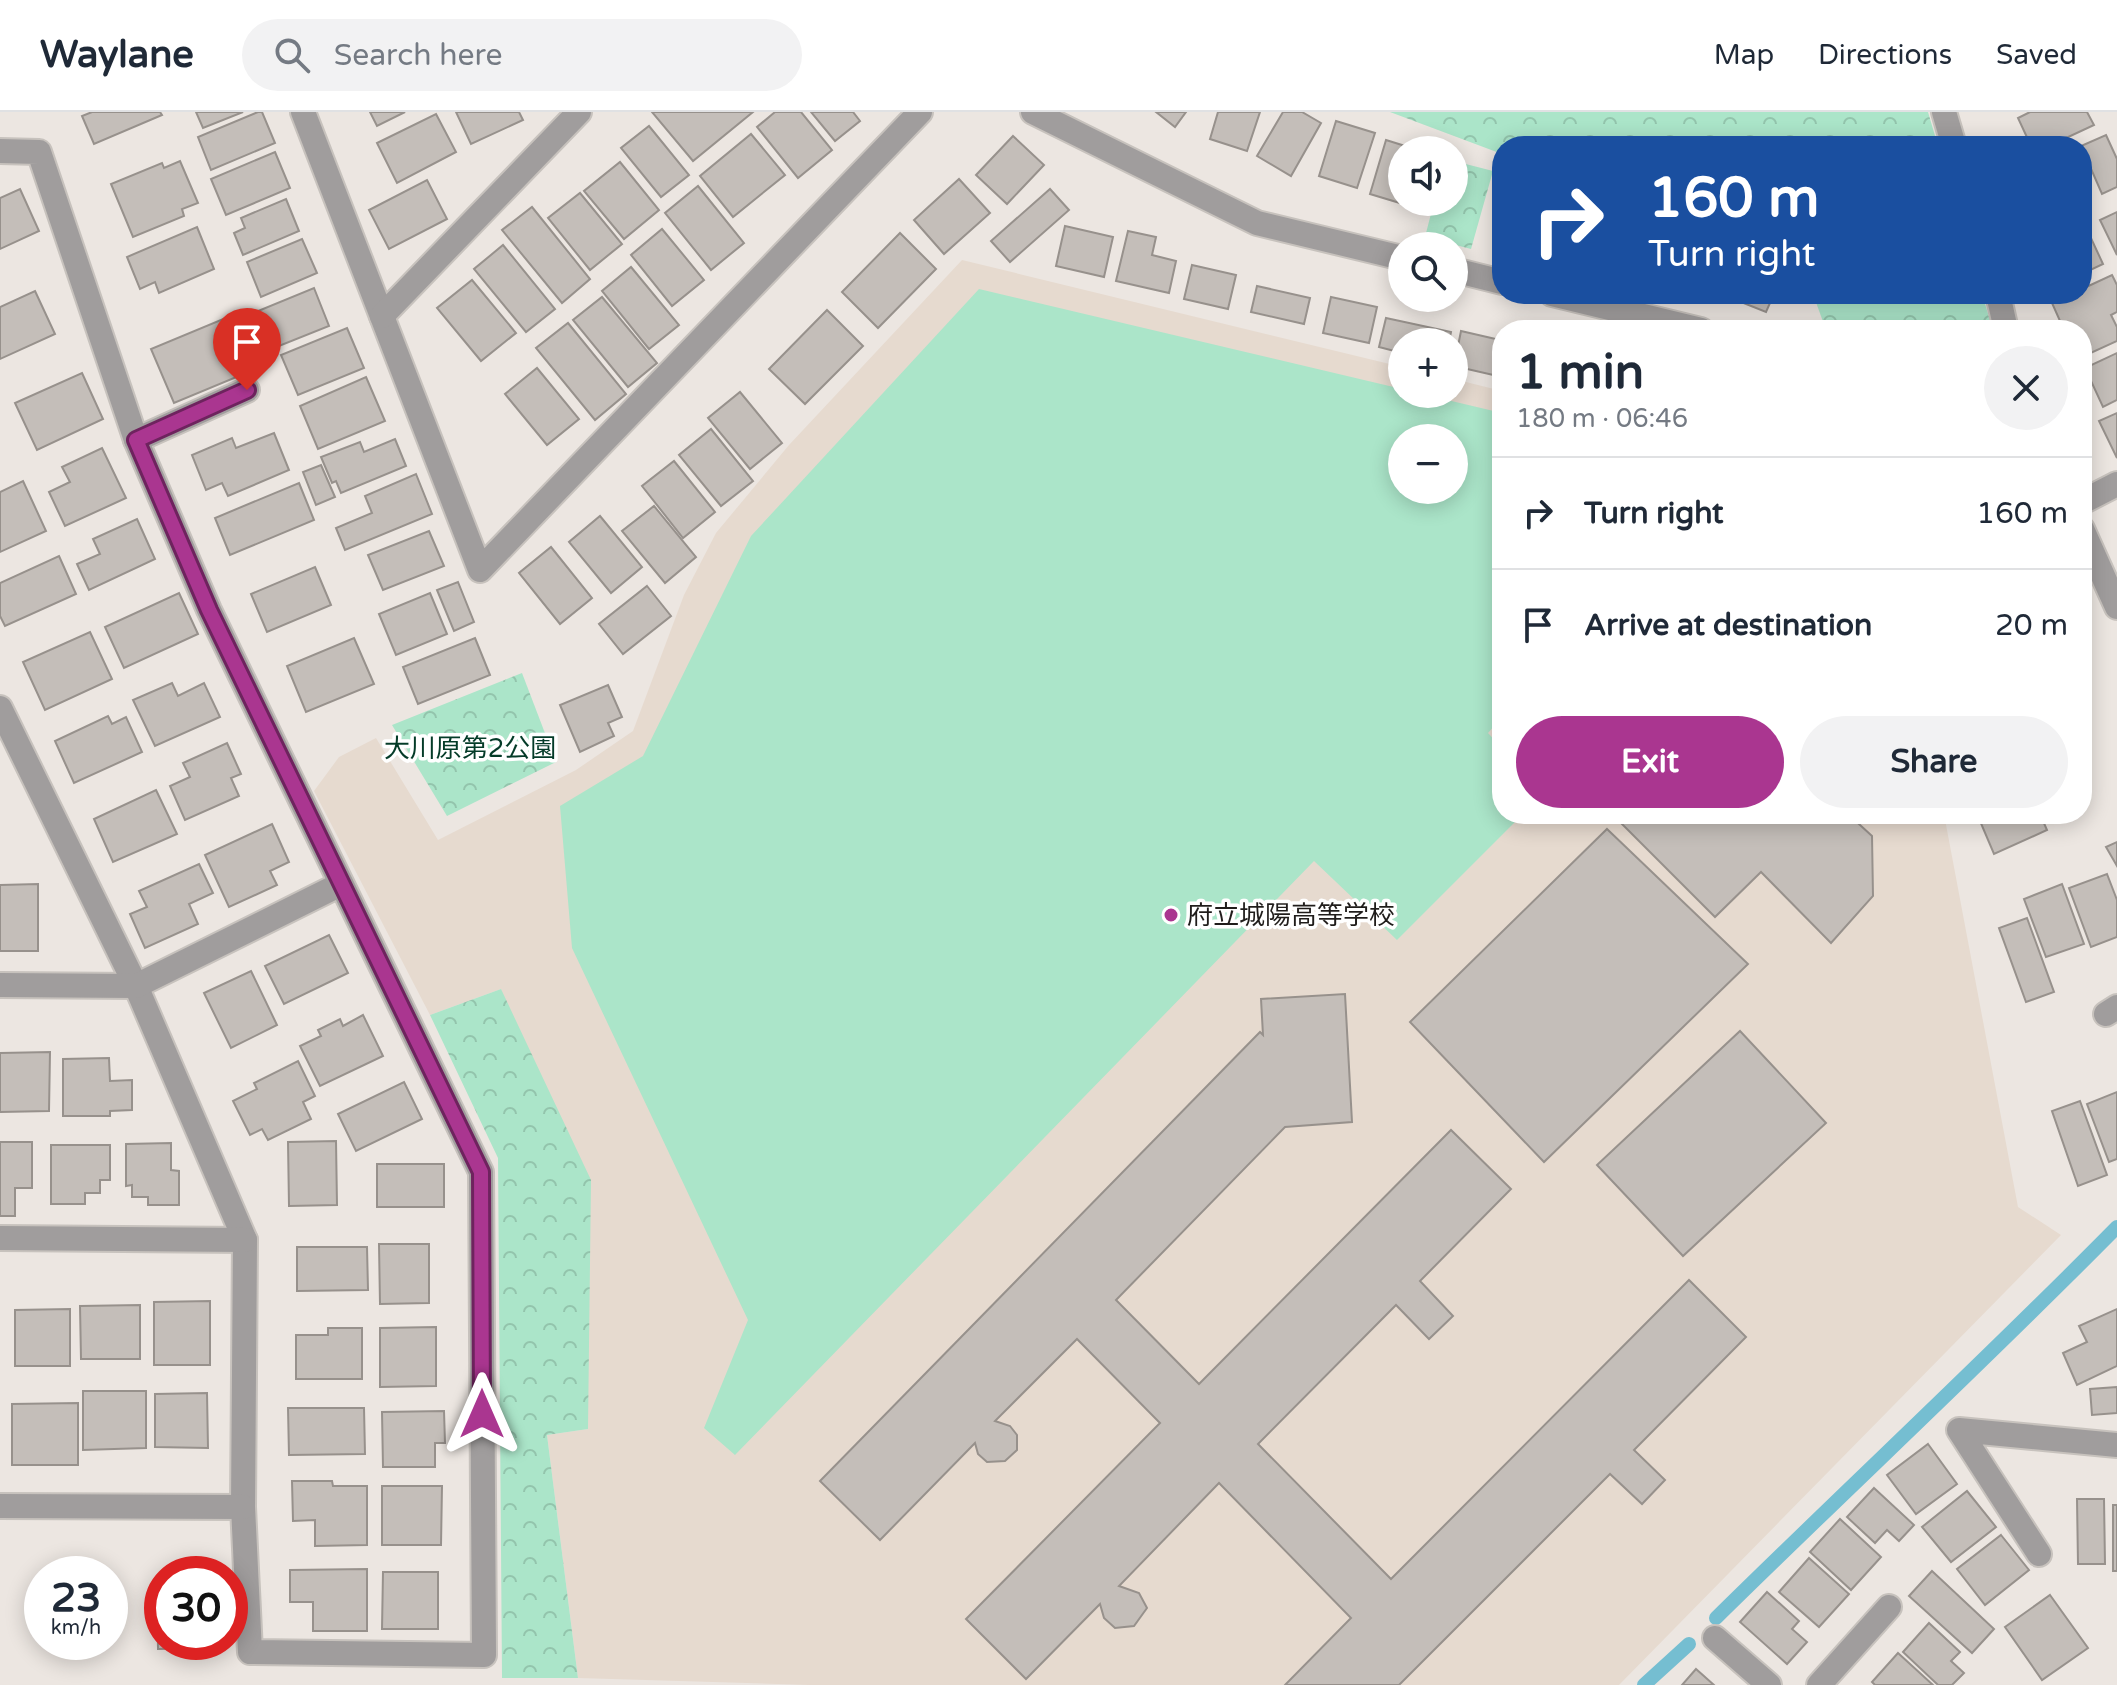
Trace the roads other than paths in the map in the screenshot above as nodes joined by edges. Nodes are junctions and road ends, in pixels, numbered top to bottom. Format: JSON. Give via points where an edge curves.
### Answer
{"nodes":[{"id":1,"x":303,"y":112,"type":"edge"},
{"id":2,"x":579,"y":112,"type":"edge"},
{"id":3,"x":920,"y":112,"type":"edge"},
{"id":4,"x":1033,"y":112,"type":"edge"},
{"id":5,"x":1944,"y":112,"type":"edge"},
{"id":6,"x":1951,"y":136,"type":"edge"},
{"id":7,"x":0,"y":151,"type":"edge"},
{"id":8,"x":1388,"y":255,"type":"edge"},
{"id":9,"x":1468,"y":274,"type":"edge"},
{"id":10,"x":1492,"y":280,"type":"edge"},
{"id":11,"x":1593,"y":304,"type":"edge"},
{"id":12,"x":382,"y":316,"type":"junction"},
{"id":13,"x":1660,"y":320,"type":"edge"},
{"id":14,"x":247,"y":390,"type":"dead end"},
{"id":15,"x":136,"y":440,"type":"junction"},
{"id":16,"x":2117,"y":484,"type":"edge"},
{"id":17,"x":2092,"y":497,"type":"edge"},
{"id":18,"x":2092,"y":569,"type":"edge"},
{"id":19,"x":2117,"y":607,"type":"edge"},
{"id":20,"x":3,"y":719,"type":"edge"},
{"id":21,"x":341,"y":884,"type":"junction"},
{"id":22,"x":0,"y":985,"type":"edge"},
{"id":23,"x":136,"y":986,"type":"junction"},
{"id":24,"x":0,"y":1238,"type":"edge"},
{"id":25,"x":245,"y":1240,"type":"junction"},
{"id":26,"x":2117,"y":1445,"type":"edge"},
{"id":27,"x":0,"y":1506,"type":"edge"},
{"id":28,"x":243,"y":1507,"type":"junction"},
{"id":29,"x":2039,"y":1554,"type":"dead end"},
{"id":30,"x":1889,"y":1607,"type":"dead end"},
{"id":31,"x":1715,"y":1638,"type":"dead end"},
{"id":32,"x":1769,"y":1685,"type":"edge"},
{"id":33,"x":1819,"y":1685,"type":"edge"}],
"edges":[{"from":1,"to":12,"type":"street"},
{"from":2,"to":12,"type":"street"},
{"from":3,"to":12,"type":"street","via":[[480,570]]},
{"from":4,"to":8,"type":"street","via":[[1257,223]]},
{"from":5,"to":6,"type":"street"},
{"from":7,"to":15,"type":"street","via":[[39,152]]},
{"from":9,"to":10,"type":"street"},
{"from":11,"to":13,"type":"street"},
{"from":14,"to":15,"type":"street"},
{"from":15,"to":21,"type":"street","via":[[209,610]]},
{"from":16,"to":17,"type":"street"},
{"from":18,"to":19,"type":"street"},
{"from":20,"to":23,"type":"street"},
{"from":21,"to":23,"type":"street"},
{"from":21,"to":28,"type":"street","via":[[481,1172],[484,1655],[250,1652]]},
{"from":22,"to":23,"type":"street"},
{"from":23,"to":25,"type":"street"},
{"from":24,"to":25,"type":"street"},
{"from":25,"to":28,"type":"street"},
{"from":26,"to":29,"type":"street","via":[[1959,1430]]},
{"from":27,"to":28,"type":"street"},
{"from":30,"to":33,"type":"street"},
{"from":31,"to":32,"type":"street"}]}
